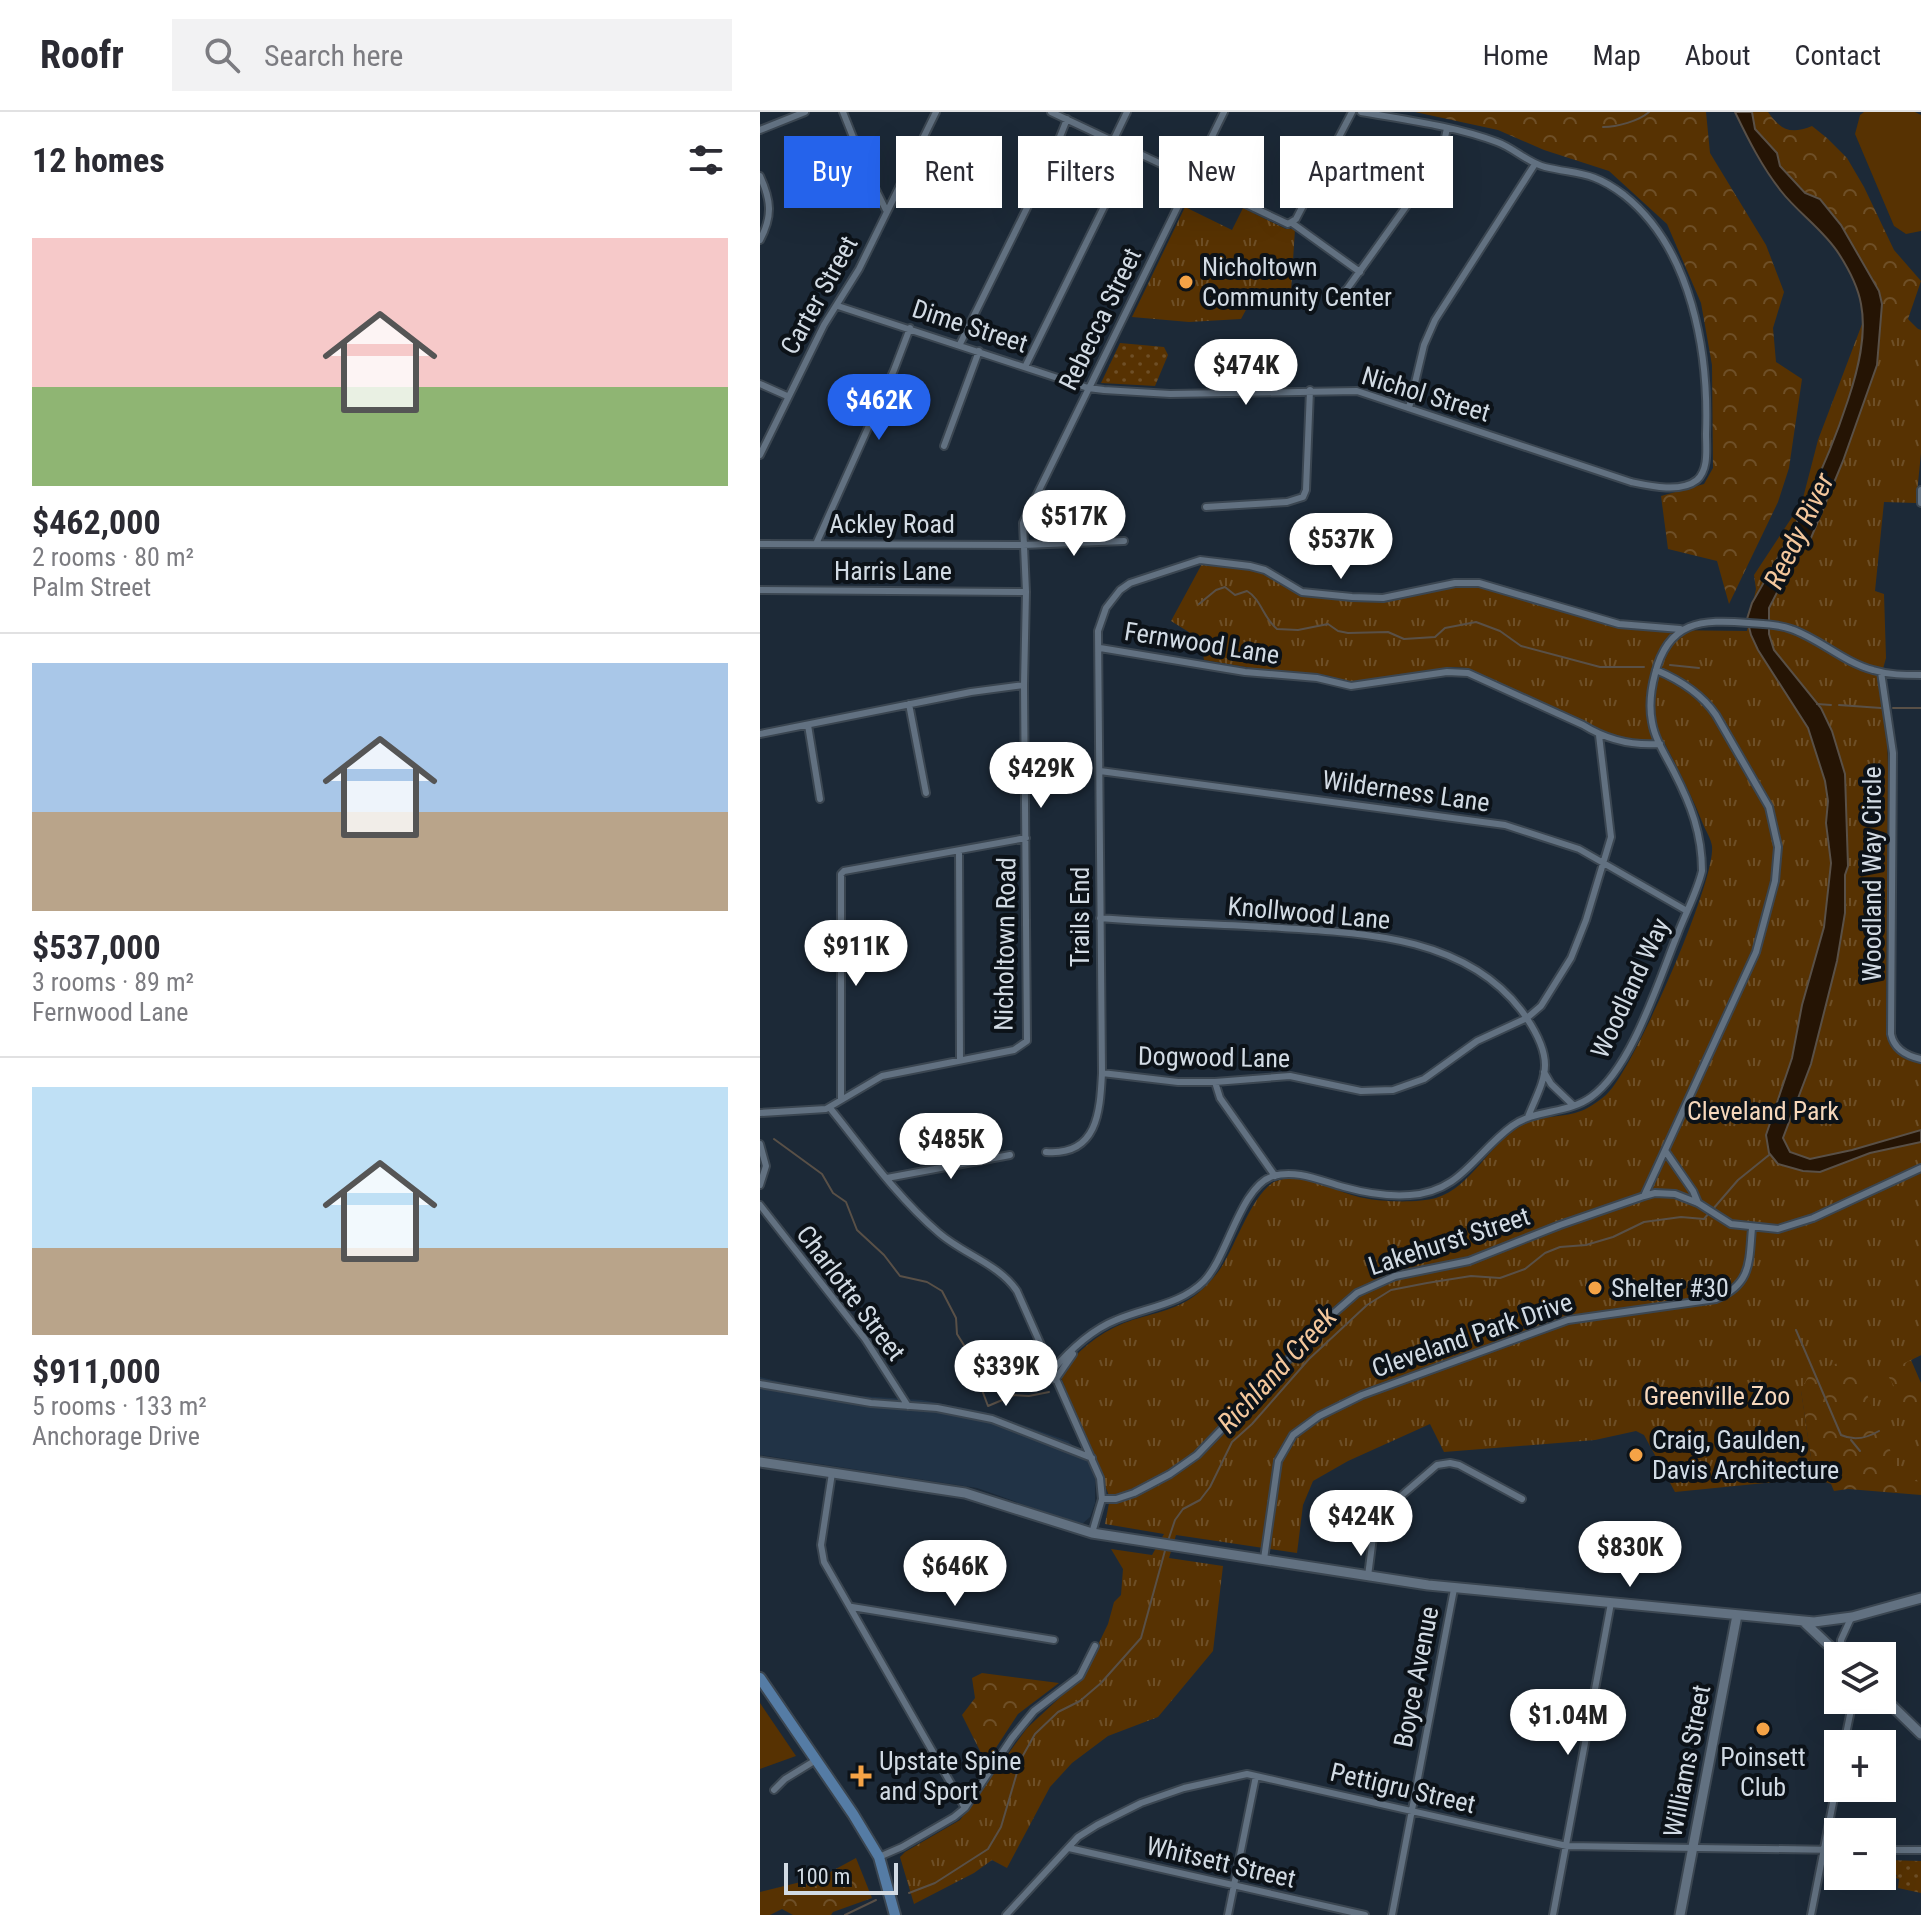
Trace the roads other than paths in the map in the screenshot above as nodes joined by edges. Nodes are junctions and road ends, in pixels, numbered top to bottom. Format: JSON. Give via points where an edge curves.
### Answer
{"nodes":[{"id":1,"x":805,"y":112,"type":"edge"},
{"id":2,"x":843,"y":112,"type":"edge"},
{"id":3,"x":936,"y":112,"type":"edge"},
{"id":4,"x":1051,"y":112,"type":"edge"},
{"id":5,"x":1127,"y":112,"type":"edge"},
{"id":6,"x":1224,"y":112,"type":"edge"},
{"id":7,"x":1352,"y":112,"type":"edge"},
{"id":8,"x":1361,"y":112,"type":"edge"},
{"id":9,"x":1067,"y":119,"type":"junction"},
{"id":10,"x":1447,"y":128,"type":"junction"},
{"id":11,"x":760,"y":130,"type":"edge"},
{"id":12,"x":1103,"y":136,"type":"edge"},
{"id":13,"x":1115,"y":136,"type":"edge"},
{"id":14,"x":1212,"y":136,"type":"edge"},
{"id":15,"x":1535,"y":164,"type":"junction"},
{"id":16,"x":760,"y":176,"type":"edge"},
{"id":17,"x":1104,"y":208,"type":"edge"},
{"id":18,"x":1177,"y":208,"type":"edge"},
{"id":19,"x":1251,"y":208,"type":"edge"},
{"id":20,"x":886,"y":210,"type":"junction"},
{"id":21,"x":1292,"y":223,"type":"junction"},
{"id":22,"x":760,"y":240,"type":"edge"},
{"id":23,"x":1360,"y":272,"type":"junction"},
{"id":24,"x":1334,"y":301,"type":"dead end"},
{"id":25,"x":838,"y":306,"type":"junction"},
{"id":26,"x":910,"y":328,"type":"junction"},
{"id":27,"x":960,"y":344,"type":"junction"},
{"id":28,"x":979,"y":351,"type":"junction"},
{"id":29,"x":1026,"y":365,"type":"junction"},
{"id":30,"x":760,"y":384,"type":"edge"},
{"id":31,"x":1088,"y":388,"type":"junction"},
{"id":32,"x":1310,"y":390,"type":"junction"},
{"id":33,"x":787,"y":396,"type":"junction"},
{"id":34,"x":1409,"y":408,"type":"junction"},
{"id":35,"x":944,"y":446,"type":"dead end"},
{"id":36,"x":760,"y":455,"type":"edge"},
{"id":37,"x":1921,"y":490,"type":"edge"},
{"id":38,"x":1921,"y":503,"type":"edge"},
{"id":39,"x":1206,"y":507,"type":"dead end"},
{"id":40,"x":1124,"y":541,"type":"dead end"},
{"id":41,"x":760,"y":544,"type":"edge"},
{"id":42,"x":816,"y":544,"type":"junction"},
{"id":43,"x":1023,"y":545,"type":"junction"},
{"id":44,"x":760,"y":590,"type":"edge"},
{"id":45,"x":1026,"y":592,"type":"junction"},
{"id":46,"x":1654,"y":626,"type":"junction"},
{"id":47,"x":1683,"y":629,"type":"junction"},
{"id":48,"x":1668,"y":641,"type":"junction"},
{"id":49,"x":1100,"y":648,"type":"junction"},
{"id":50,"x":1656,"y":670,"type":"junction"},
{"id":51,"x":1881,"y":672,"type":"junction"},
{"id":52,"x":1921,"y":675,"type":"edge"},
{"id":53,"x":1024,"y":685,"type":"junction"},
{"id":54,"x":909,"y":704,"type":"junction"},
{"id":55,"x":808,"y":725,"type":"junction"},
{"id":56,"x":760,"y":734,"type":"edge"},
{"id":57,"x":1599,"y":735,"type":"junction"},
{"id":58,"x":1660,"y":744,"type":"junction"},
{"id":59,"x":1100,"y":771,"type":"junction"},
{"id":60,"x":926,"y":793,"type":"dead end"},
{"id":61,"x":820,"y":799,"type":"dead end"},
{"id":62,"x":1026,"y":838,"type":"junction"},
{"id":63,"x":959,"y":851,"type":"junction"},
{"id":64,"x":1605,"y":861,"type":"junction"},
{"id":65,"x":1687,"y":911,"type":"junction"},
{"id":66,"x":1100,"y":918,"type":"junction"},
{"id":67,"x":1527,"y":1018,"type":"junction"},
{"id":68,"x":960,"y":1059,"type":"junction"},
{"id":69,"x":1921,"y":1059,"type":"edge"},
{"id":70,"x":1544,"y":1072,"type":"junction"},
{"id":71,"x":1102,"y":1073,"type":"junction"},
{"id":72,"x":1215,"y":1082,"type":"junction"},
{"id":73,"x":841,"y":1099,"type":"junction"},
{"id":74,"x":1573,"y":1105,"type":"junction"},
{"id":75,"x":830,"y":1108,"type":"junction"},
{"id":76,"x":760,"y":1113,"type":"edge"},
{"id":77,"x":1528,"y":1117,"type":"junction"},
{"id":78,"x":760,"y":1144,"type":"edge"},
{"id":79,"x":1046,"y":1152,"type":"dead end"},
{"id":80,"x":1666,"y":1152,"type":"junction"},
{"id":81,"x":1010,"y":1155,"type":"dead end"},
{"id":82,"x":1921,"y":1168,"type":"edge"},
{"id":83,"x":1275,"y":1176,"type":"junction"},
{"id":84,"x":887,"y":1178,"type":"junction"},
{"id":85,"x":760,"y":1185,"type":"edge"},
{"id":86,"x":1644,"y":1196,"type":"junction"},
{"id":87,"x":760,"y":1205,"type":"edge"},
{"id":88,"x":1701,"y":1205,"type":"junction"},
{"id":89,"x":1752,"y":1228,"type":"junction"},
{"id":90,"x":1074,"y":1350,"type":"junction"},
{"id":91,"x":1051,"y":1372,"type":"junction"},
{"id":92,"x":1055,"y":1380,"type":"junction"},
{"id":93,"x":760,"y":1384,"type":"edge"},
{"id":94,"x":908,"y":1406,"type":"junction"},
{"id":95,"x":1092,"y":1458,"type":"junction"},
{"id":96,"x":760,"y":1462,"type":"edge"},
{"id":97,"x":832,"y":1473,"type":"junction"},
{"id":98,"x":1102,"y":1499,"type":"junction"},
{"id":99,"x":1522,"y":1499,"type":"dead end"},
{"id":100,"x":1092,"y":1533,"type":"junction"},
{"id":101,"x":1264,"y":1559,"type":"junction"},
{"id":102,"x":1368,"y":1576,"type":"junction"},
{"id":103,"x":1454,"y":1589,"type":"junction"},
{"id":104,"x":1921,"y":1598,"type":"edge"},
{"id":105,"x":1611,"y":1603,"type":"junction"},
{"id":106,"x":852,"y":1607,"type":"junction"},
{"id":107,"x":1737,"y":1615,"type":"junction"},
{"id":108,"x":1852,"y":1617,"type":"junction"},
{"id":109,"x":1803,"y":1621,"type":"junction"},
{"id":110,"x":1054,"y":1640,"type":"dead end"},
{"id":111,"x":1825,"y":1642,"type":"edge"},
{"id":112,"x":1841,"y":1642,"type":"edge"},
{"id":113,"x":1095,"y":1646,"type":"dead end"},
{"id":114,"x":760,"y":1678,"type":"edge"},
{"id":115,"x":1896,"y":1710,"type":"edge"},
{"id":116,"x":1921,"y":1734,"type":"edge"},
{"id":117,"x":816,"y":1760,"type":"junction"},
{"id":118,"x":1256,"y":1776,"type":"junction"},
{"id":119,"x":774,"y":1790,"type":"dead end"},
{"id":120,"x":965,"y":1808,"type":"junction"},
{"id":121,"x":1411,"y":1810,"type":"junction"},
{"id":122,"x":1567,"y":1846,"type":"junction"},
{"id":123,"x":1692,"y":1847,"type":"junction"},
{"id":124,"x":1069,"y":1848,"type":"junction"},
{"id":125,"x":1824,"y":1849,"type":"joint"},
{"id":126,"x":1896,"y":1850,"type":"edge"},
{"id":127,"x":1921,"y":1850,"type":"edge"},
{"id":128,"x":879,"y":1857,"type":"junction"},
{"id":129,"x":1234,"y":1886,"type":"junction"},
{"id":130,"x":895,"y":1915,"type":"edge"},
{"id":131,"x":1006,"y":1915,"type":"edge"},
{"id":132,"x":1228,"y":1915,"type":"edge"},
{"id":133,"x":1365,"y":1915,"type":"edge"},
{"id":134,"x":1392,"y":1915,"type":"edge"},
{"id":135,"x":1553,"y":1915,"type":"edge"},
{"id":136,"x":1680,"y":1915,"type":"edge"},
{"id":137,"x":1811,"y":1915,"type":"edge"}],
"edges":[{"from":1,"to":11,"type":"street"},
{"from":2,"to":20,"type":"street"},
{"from":3,"to":20,"type":"street","name":"Carter Street"},
{"from":4,"to":9,"type":"street"},
{"from":5,"to":13,"type":"street"},
{"from":6,"to":14,"type":"street","name":"Rebecca Street"},
{"from":7,"to":21,"type":"street"},
{"from":8,"to":10,"type":"street"},
{"from":9,"to":12,"type":"street"},
{"from":9,"to":27,"type":"street"},
{"from":10,"to":15,"type":"street","via":[[1499,142]]},
{"from":10,"to":23,"type":"street","via":[[1439,160]]},
{"from":15,"to":34,"type":"street","via":[[1435,320]]},
{"from":15,"to":34,"type":"street","name":"Nichol Street","via":[[1588,174],[1625,197],[1656,230],[1676,265],[1697,320],[1703,358],[1705,466],[1689,484],[1631,482]]},
{"from":16,"to":22,"type":"street","via":[[770,213]]},
{"from":17,"to":29,"type":"street"},
{"from":18,"to":31,"type":"street","name":"Rebecca Street"},
{"from":19,"to":21,"type":"street"},
{"from":20,"to":25,"type":"street","name":"Carter Street"},
{"from":21,"to":23,"type":"street"},
{"from":23,"to":24,"type":"street"},
{"from":25,"to":26,"type":"street","name":"Dime Street"},
{"from":25,"to":33,"type":"street","name":"Carter Street"},
{"from":26,"to":27,"type":"street","name":"Dime Street"},
{"from":26,"to":42,"type":"street"},
{"from":27,"to":28,"type":"street","name":"Dime Street"},
{"from":28,"to":29,"type":"street","name":"Dime Street"},
{"from":28,"to":35,"type":"street"},
{"from":29,"to":31,"type":"street","name":"Dime Street"},
{"from":30,"to":33,"type":"street"},
{"from":31,"to":32,"type":"street","name":"Nichol Street","via":[[1170,394]]},
{"from":31,"to":43,"type":"street","name":"Rebecca Street","via":[[1026,515]]},
{"from":32,"to":34,"type":"street","name":"Nichol Street","via":[[1357,391]]},
{"from":32,"to":39,"type":"street","via":[[1303,497]]},
{"from":33,"to":36,"type":"street","name":"Carter Street"},
{"from":37,"to":38,"type":"street"},
{"from":40,"to":43,"type":"street","name":"Ackley Road"},
{"from":41,"to":42,"type":"street","name":"Ackley Road"},
{"from":42,"to":43,"type":"street","name":"Ackley Road"},
{"from":43,"to":45,"type":"street","name":"Nicholtown Road"},
{"from":44,"to":45,"type":"street","name":"Harris Lane"},
{"from":45,"to":53,"type":"street","name":"Nicholtown Road"},
{"from":46,"to":47,"type":"street","name":"Fernwood Lane"},
{"from":46,"to":48,"type":"street"},
{"from":46,"to":49,"type":"street","name":"Fernwood Lane","via":[[1619,624],[1479,583],[1383,598],[1314,594],[1294,589],[1265,570],[1208,559],[1142,579],[1112,596],[1101,619]]},
{"from":47,"to":48,"type":"street","name":"Woodland Way"},
{"from":47,"to":51,"type":"street","name":"Woodland Way","via":[[1706,623],[1775,625]]},
{"from":48,"to":50,"type":"street","name":"Woodland Way"},
{"from":49,"to":57,"type":"street","name":"Fernwood Lane","via":[[1351,686],[1468,673]]},
{"from":49,"to":59,"type":"street","name":"Trails End"},
{"from":50,"to":58,"type":"street","name":"Woodland Way","via":[[1651,712]]},
{"from":50,"to":80,"type":"street","via":[[1708,703],[1769,807],[1778,847],[1775,881],[1756,952]]},
{"from":51,"to":52,"type":"street","name":"Woodland Way"},
{"from":51,"to":69,"type":"street","name":"Woodland Way Circle","via":[[1893,753],[1891,1034],[1902,1051]]},
{"from":53,"to":54,"type":"street"},
{"from":53,"to":62,"type":"street","name":"Nicholtown Road"},
{"from":54,"to":55,"type":"street"},
{"from":54,"to":60,"type":"street"},
{"from":55,"to":56,"type":"street"},
{"from":55,"to":61,"type":"street"},
{"from":57,"to":58,"type":"street","name":"Fernwood Lane","via":[[1636,745]]},
{"from":57,"to":64,"type":"street","name":"Dogwood Lane","via":[[1612,826]]},
{"from":58,"to":65,"type":"street","name":"Woodland Way","via":[[1702,845],[1702,871]]},
{"from":59,"to":64,"type":"street","name":"Wilderness Lane","via":[[1505,825]]},
{"from":59,"to":66,"type":"street","name":"Trails End"},
{"from":62,"to":63,"type":"street"},
{"from":62,"to":68,"type":"street","name":"Nicholtown Road","via":[[1028,1035],[1014,1050]]},
{"from":63,"to":68,"type":"street"},
{"from":63,"to":73,"type":"street","via":[[841,874]]},
{"from":64,"to":65,"type":"street","name":"Wilderness Lane"},
{"from":64,"to":67,"type":"street","name":"Dogwood Lane","via":[[1571,958],[1541,1006]]},
{"from":65,"to":74,"type":"street","name":"Woodland Way","via":[[1644,1017],[1615,1072],[1593,1096]]},
{"from":66,"to":67,"type":"street","name":"Knollwood Lane","via":[[1384,937],[1469,966],[1512,999]]},
{"from":66,"to":71,"type":"street","name":"Trails End"},
{"from":67,"to":70,"type":"street","name":"Knollwood Lane","via":[[1542,1050]]},
{"from":67,"to":72,"type":"street","name":"Dogwood Lane","via":[[1477,1041],[1437,1071],[1401,1088],[1361,1091],[1290,1076]]},
{"from":68,"to":73,"type":"street","via":[[882,1076]]},
{"from":70,"to":74,"type":"street","name":"Knollwood Lane"},
{"from":70,"to":77,"type":"street"},
{"from":71,"to":72,"type":"street","name":"Dogwood Lane"},
{"from":71,"to":79,"type":"street","name":"Trails End","via":[[1099,1116],[1090,1134],[1069,1149]]},
{"from":72,"to":83,"type":"street","via":[[1220,1098]]},
{"from":73,"to":75,"type":"street"},
{"from":74,"to":77,"type":"street","name":"Woodland Way"},
{"from":75,"to":76,"type":"street"},
{"from":75,"to":84,"type":"street"},
{"from":77,"to":83,"type":"street","name":"Woodland Way","via":[[1496,1138],[1460,1177],[1432,1192],[1380,1195],[1313,1177]]},
{"from":78,"to":85,"type":"street","via":[[766,1166]]},
{"from":80,"to":86,"type":"street"},
{"from":80,"to":88,"type":"street"},
{"from":81,"to":84,"type":"street"},
{"from":82,"to":89,"type":"street","via":[[1800,1224]]},
{"from":83,"to":90,"type":"street","via":[[1254,1192],[1201,1284],[1106,1325]]},
{"from":84,"to":91,"type":"street","via":[[938,1232],[1012,1284]]},
{"from":86,"to":88,"type":"street","name":"Lakehurst Street","via":[[1675,1194]]},
{"from":86,"to":98,"type":"street","name":"Lakehurst Street","via":[[1469,1261],[1395,1276],[1357,1293],[1197,1455],[1134,1493]]},
{"from":87,"to":94,"type":"street","name":"Charlotte Street","via":[[865,1339]]},
{"from":88,"to":89,"type":"street","via":[[1731,1224]]},
{"from":89,"to":101,"type":"street","name":"Cleveland Park Drive","via":[[1747,1273],[1732,1291],[1716,1299],[1551,1325],[1335,1407],[1293,1435],[1278,1461]]},
{"from":90,"to":91,"type":"street"},
{"from":90,"to":92,"type":"street"},
{"from":91,"to":92,"type":"street"},
{"from":92,"to":95,"type":"street"},
{"from":93,"to":94,"type":"street"},
{"from":94,"to":95,"type":"street","via":[[992,1419]]},
{"from":95,"to":98,"type":"street"},
{"from":96,"to":97,"type":"street"},
{"from":97,"to":100,"type":"street","via":[[965,1493]]},
{"from":97,"to":106,"type":"street","via":[[821,1553]]},
{"from":98,"to":100,"type":"street"},
{"from":99,"to":102,"type":"street","via":[[1459,1465],[1437,1465],[1379,1515]]},
{"from":100,"to":101,"type":"street"},
{"from":101,"to":102,"type":"street"},
{"from":102,"to":103,"type":"street"},
{"from":103,"to":105,"type":"street"},
{"from":103,"to":121,"type":"street","name":"Boyce Avenue"},
{"from":104,"to":108,"type":"street"},
{"from":105,"to":107,"type":"street"},
{"from":105,"to":122,"type":"street"},
{"from":106,"to":110,"type":"street"},
{"from":106,"to":120,"type":"street"},
{"from":107,"to":109,"type":"street"},
{"from":107,"to":123,"type":"street","name":"Williams Street"},
{"from":108,"to":109,"type":"street"},
{"from":108,"to":112,"type":"street"},
{"from":109,"to":111,"type":"street"},
{"from":113,"to":120,"type":"street","via":[[1080,1676],[1034,1711],[1012,1738]]},
{"from":114,"to":117,"type":"main road"},
{"from":115,"to":116,"type":"street"},
{"from":117,"to":119,"type":"street"},
{"from":117,"to":128,"type":"main road"},
{"from":118,"to":121,"type":"street","name":"Pettigru Street"},
{"from":118,"to":124,"type":"street","name":"Pettigru Street","via":[[1208,1781],[1141,1803],[1097,1825]]},
{"from":118,"to":129,"type":"street"},
{"from":120,"to":128,"type":"street"},
{"from":121,"to":122,"type":"street","name":"Pettigru Street"},
{"from":121,"to":134,"type":"street","name":"Boyce Avenue"},
{"from":122,"to":123,"type":"street","name":"Pettigru Street"},
{"from":122,"to":135,"type":"street"},
{"from":123,"to":125,"type":"street","name":"Pettigru Street"},
{"from":123,"to":136,"type":"street","name":"Williams Street"},
{"from":124,"to":129,"type":"street","name":"Whitsett Street"},
{"from":124,"to":131,"type":"street","name":"Pettigru Street"},
{"from":125,"to":137,"type":"street"},
{"from":126,"to":127,"type":"street"},
{"from":128,"to":130,"type":"main road"},
{"from":129,"to":132,"type":"street"},
{"from":129,"to":133,"type":"street","name":"Whitsett Street"}]}
